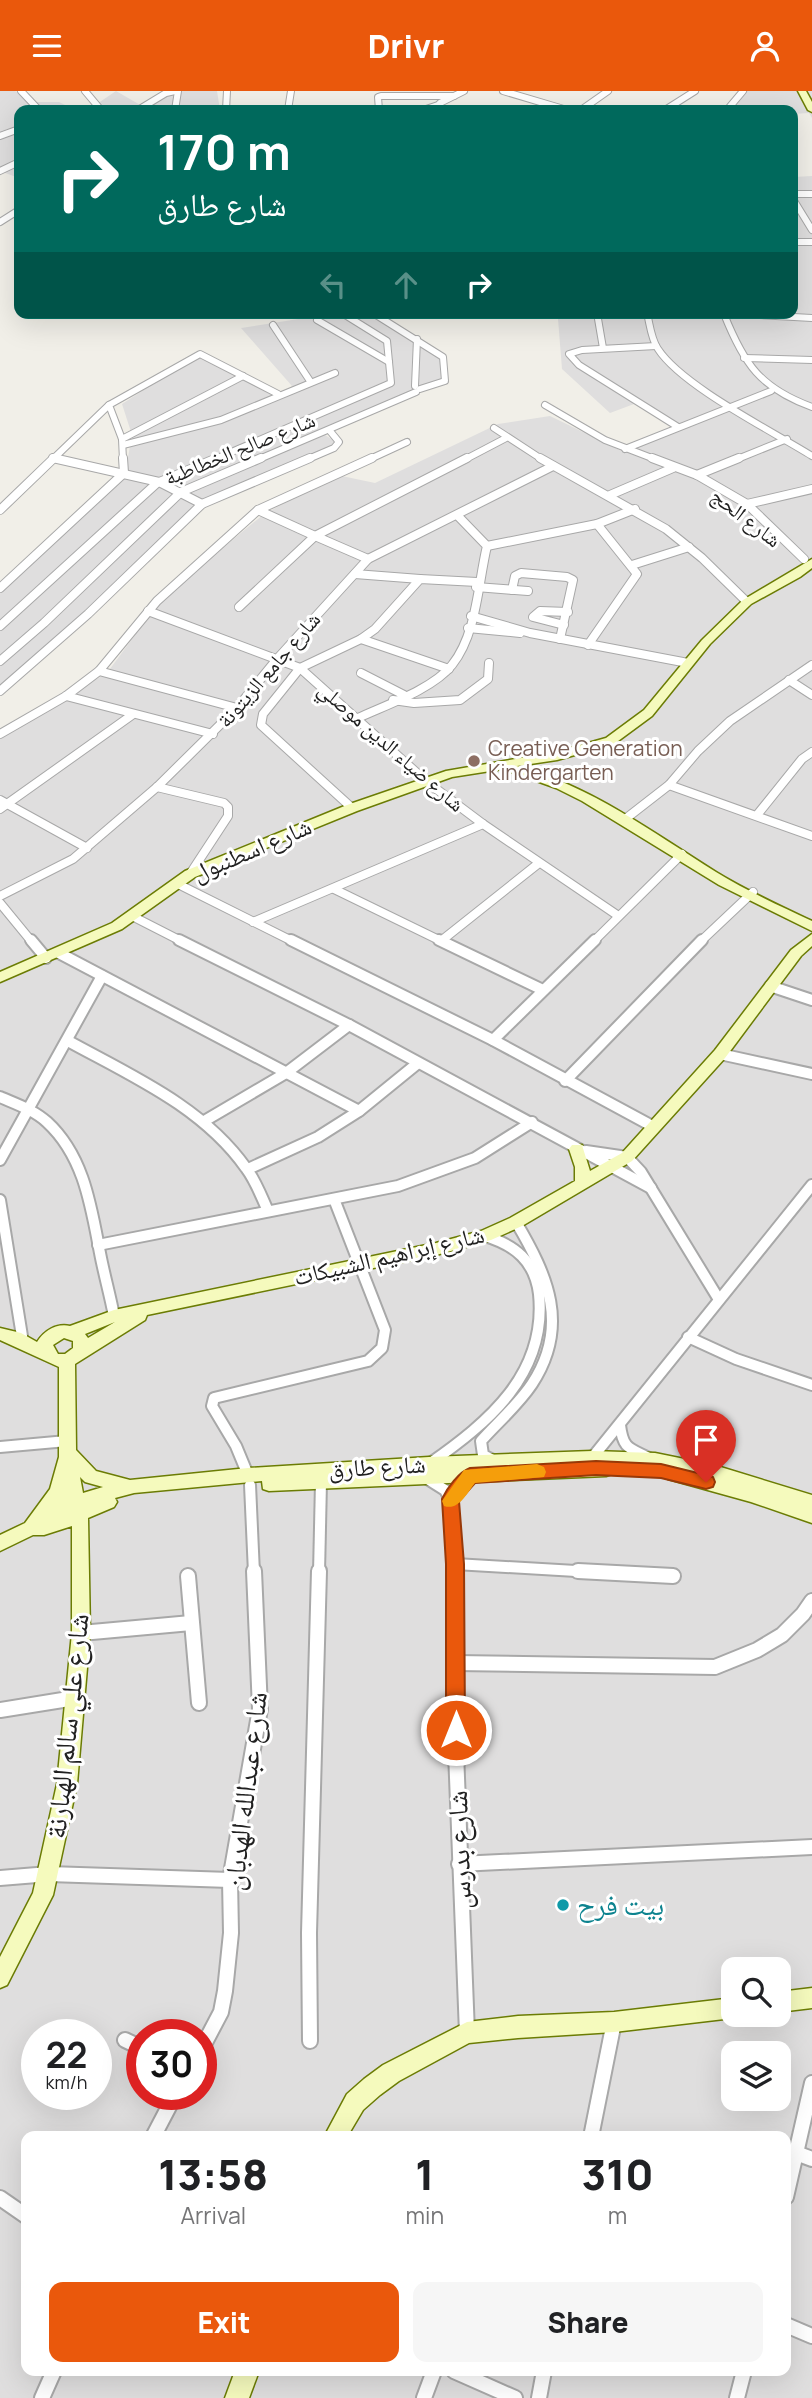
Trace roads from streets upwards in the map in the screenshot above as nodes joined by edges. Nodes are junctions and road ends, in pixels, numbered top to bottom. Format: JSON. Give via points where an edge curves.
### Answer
{"nodes":[{"id":1,"x":21,"y":91,"type":"edge"},
{"id":2,"x":85,"y":91,"type":"edge"},
{"id":3,"x":176,"y":91,"type":"edge"},
{"id":4,"x":464,"y":91,"type":"edge"},
{"id":5,"x":503,"y":91,"type":"edge"},
{"id":6,"x":608,"y":91,"type":"edge"},
{"id":7,"x":743,"y":91,"type":"edge"},
{"id":8,"x":802,"y":91,"type":"edge"},
{"id":9,"x":691,"y":92,"type":"edge"},
{"id":10,"x":380,"y":93,"type":"edge"},
{"id":11,"x":454,"y":96,"type":"junction"},
{"id":12,"x":34,"y":105,"type":"edge"},
{"id":13,"x":98,"y":105,"type":"edge"},
{"id":14,"x":146,"y":105,"type":"edge"},
{"id":15,"x":443,"y":105,"type":"edge"},
{"id":16,"x":550,"y":105,"type":"edge"},
{"id":17,"x":588,"y":105,"type":"edge"},
{"id":18,"x":672,"y":105,"type":"edge"},
{"id":19,"x":731,"y":105,"type":"edge"},
{"id":20,"x":812,"y":110,"type":"edge"},
{"id":21,"x":798,"y":206,"type":"edge"},
{"id":22,"x":812,"y":230,"type":"edge"},
{"id":23,"x":318,"y":319,"type":"edge"},
{"id":24,"x":352,"y":319,"type":"edge"},
{"id":25,"x":383,"y":319,"type":"edge"},
{"id":26,"x":598,"y":319,"type":"edge"},
{"id":27,"x":649,"y":319,"type":"edge"},
{"id":28,"x":725,"y":319,"type":"edge"},
{"id":29,"x":273,"y":325,"type":"dead end"},
{"id":30,"x":417,"y":339,"type":"junction"},
{"id":31,"x":656,"y":345,"type":"junction"},
{"id":32,"x":603,"y":348,"type":"junction"},
{"id":33,"x":744,"y":358,"type":"junction"},
{"id":34,"x":812,"y":360,"type":"edge"},
{"id":35,"x":389,"y":362,"type":"junction"},
{"id":36,"x":335,"y":373,"type":"dead end"},
{"id":37,"x":243,"y":376,"type":"junction"},
{"id":38,"x":310,"y":381,"type":"junction"},
{"id":39,"x":417,"y":389,"type":"junction"},
{"id":40,"x":771,"y":391,"type":"junction"},
{"id":41,"x":278,"y":394,"type":"junction"},
{"id":42,"x":108,"y":405,"type":"junction"},
{"id":43,"x":545,"y":405,"type":"dead end"},
{"id":44,"x":732,"y":405,"type":"junction"},
{"id":45,"x":812,"y":407,"type":"edge"},
{"id":46,"x":678,"y":426,"type":"junction"},
{"id":47,"x":494,"y":428,"type":"dead end"},
{"id":48,"x":330,"y":431,"type":"junction"},
{"id":49,"x":506,"y":438,"type":"junction"},
{"id":50,"x":787,"y":439,"type":"junction"},
{"id":51,"x":122,"y":442,"type":"junction"},
{"id":52,"x":407,"y":442,"type":"dead end"},
{"id":53,"x":625,"y":449,"type":"junction"},
{"id":54,"x":812,"y":456,"type":"edge"},
{"id":55,"x":53,"y":458,"type":"junction"},
{"id":56,"x":553,"y":466,"type":"junction"},
{"id":57,"x":673,"y":468,"type":"junction"},
{"id":58,"x":124,"y":473,"type":"junction"},
{"id":59,"x":698,"y":475,"type":"junction"},
{"id":60,"x":159,"y":482,"type":"junction"},
{"id":61,"x":812,"y":489,"type":"edge"},
{"id":62,"x":181,"y":492,"type":"junction"},
{"id":63,"x":610,"y":495,"type":"junction"},
{"id":64,"x":202,"y":504,"type":"junction"},
{"id":65,"x":747,"y":504,"type":"junction"},
{"id":66,"x":635,"y":509,"type":"junction"},
{"id":67,"x":0,"y":510,"type":"edge"},
{"id":68,"x":258,"y":510,"type":"junction"},
{"id":69,"x":457,"y":515,"type":"junction"},
{"id":70,"x":597,"y":524,"type":"junction"},
{"id":71,"x":315,"y":535,"type":"junction"},
{"id":72,"x":487,"y":546,"type":"junction"},
{"id":73,"x":689,"y":547,"type":"junction"},
{"id":74,"x":368,"y":559,"type":"junction"},
{"id":75,"x":808,"y":563,"type":"edge"},
{"id":76,"x":632,"y":565,"type":"junction"},
{"id":77,"x":355,"y":574,"type":"junction"},
{"id":78,"x":420,"y":579,"type":"junction"},
{"id":79,"x":812,"y":579,"type":"edge"},
{"id":80,"x":477,"y":585,"type":"junction"},
{"id":81,"x":0,"y":588,"type":"edge"},
{"id":82,"x":512,"y":590,"type":"junction"},
{"id":83,"x":528,"y":591,"type":"dead end"},
{"id":84,"x":747,"y":601,"type":"junction"},
{"id":85,"x":239,"y":607,"type":"dead end"},
{"id":86,"x":148,"y":611,"type":"junction"},
{"id":87,"x":568,"y":612,"type":"junction"},
{"id":88,"x":471,"y":616,"type":"junction"},
{"id":89,"x":564,"y":625,"type":"junction"},
{"id":90,"x":0,"y":626,"type":"edge"},
{"id":91,"x":468,"y":628,"type":"junction"},
{"id":92,"x":530,"y":633,"type":"junction"},
{"id":93,"x":361,"y":639,"type":"junction"},
{"id":94,"x":560,"y":639,"type":"junction"},
{"id":95,"x":588,"y":645,"type":"junction"},
{"id":96,"x":276,"y":659,"type":"junction"},
{"id":97,"x":0,"y":661,"type":"edge"},
{"id":98,"x":489,"y":663,"type":"dead end"},
{"id":99,"x":688,"y":663,"type":"junction"},
{"id":100,"x":812,"y":665,"type":"edge"},
{"id":101,"x":300,"y":669,"type":"junction"},
{"id":102,"x":449,"y":669,"type":"junction"},
{"id":103,"x":99,"y":671,"type":"junction"},
{"id":104,"x":361,"y":673,"type":"dead end"},
{"id":105,"x":789,"y":680,"type":"junction"},
{"id":106,"x":0,"y":691,"type":"edge"},
{"id":107,"x":404,"y":695,"type":"junction"},
{"id":108,"x":812,"y":695,"type":"edge"},
{"id":109,"x":66,"y":696,"type":"junction"},
{"id":110,"x":393,"y":700,"type":"junction"},
{"id":111,"x":237,"y":708,"type":"junction"},
{"id":112,"x":132,"y":715,"type":"junction"},
{"id":113,"x":358,"y":718,"type":"junction"},
{"id":114,"x":0,"y":734,"type":"edge"},
{"id":115,"x":213,"y":734,"type":"junction"},
{"id":116,"x":577,"y":752,"type":"junction"},
{"id":117,"x":812,"y":752,"type":"edge"},
{"id":118,"x":512,"y":765,"type":"junction"},
{"id":119,"x":530,"y":765,"type":"junction"},
{"id":120,"x":433,"y":780,"type":"junction"},
{"id":121,"x":556,"y":784,"type":"junction"},
{"id":122,"x":669,"y":785,"type":"junction"},
{"id":123,"x":157,"y":787,"type":"junction"},
{"id":124,"x":2,"y":805,"type":"edge"},
{"id":125,"x":352,"y":808,"type":"junction"},
{"id":126,"x":757,"y":815,"type":"junction"},
{"id":127,"x":624,"y":820,"type":"junction"},
{"id":128,"x":483,"y":824,"type":"junction"},
{"id":129,"x":812,"y":836,"type":"edge"},
{"id":130,"x":87,"y":848,"type":"junction"},
{"id":131,"x":682,"y":854,"type":"junction"},
{"id":132,"x":539,"y":863,"type":"junction"},
{"id":133,"x":190,"y":874,"type":"junction"},
{"id":134,"x":178,"y":884,"type":"junction"},
{"id":135,"x":334,"y":889,"type":"junction"},
{"id":136,"x":747,"y":893,"type":"junction"},
{"id":137,"x":0,"y":896,"type":"edge"},
{"id":138,"x":0,"y":903,"type":"edge"},
{"id":139,"x":777,"y":907,"type":"junction"},
{"id":140,"x":617,"y":915,"type":"junction"},
{"id":141,"x":134,"y":917,"type":"junction"},
{"id":142,"x":812,"y":921,"type":"edge"},
{"id":143,"x":253,"y":922,"type":"junction"},
{"id":144,"x":812,"y":928,"type":"edge"},
{"id":145,"x":812,"y":938,"type":"edge"},
{"id":146,"x":441,"y":941,"type":"junction"},
{"id":147,"x":796,"y":953,"type":"junction"},
{"id":148,"x":53,"y":955,"type":"junction"},
{"id":149,"x":102,"y":976,"type":"junction"},
{"id":150,"x":0,"y":977,"type":"edge"},
{"id":151,"x":770,"y":986,"type":"junction"},
{"id":152,"x":543,"y":991,"type":"junction"},
{"id":153,"x":812,"y":999,"type":"edge"},
{"id":154,"x":349,"y":1025,"type":"junction"},
{"id":155,"x":493,"y":1040,"type":"junction"},
{"id":156,"x":68,"y":1041,"type":"junction"},
{"id":157,"x":720,"y":1054,"type":"junction"},
{"id":158,"x":418,"y":1063,"type":"junction"},
{"id":159,"x":286,"y":1073,"type":"junction"},
{"id":160,"x":812,"y":1074,"type":"edge"},
{"id":161,"x":565,"y":1081,"type":"junction"},
{"id":162,"x":0,"y":1097,"type":"edge"},
{"id":163,"x":28,"y":1108,"type":"junction"},
{"id":164,"x":359,"y":1111,"type":"junction"},
{"id":165,"x":206,"y":1120,"type":"junction"},
{"id":166,"x":532,"y":1122,"type":"junction"},
{"id":167,"x":654,"y":1127,"type":"junction"},
{"id":168,"x":576,"y":1149,"type":"junction"},
{"id":169,"x":627,"y":1157,"type":"junction"},
{"id":170,"x":0,"y":1160,"type":"edge"},
{"id":171,"x":609,"y":1167,"type":"junction"},
{"id":172,"x":248,"y":1169,"type":"junction"},
{"id":173,"x":582,"y":1184,"type":"junction"},
{"id":174,"x":812,"y":1185,"type":"edge"},
{"id":175,"x":651,"y":1188,"type":"junction"},
{"id":176,"x":334,"y":1199,"type":"junction"},
{"id":177,"x":0,"y":1200,"type":"edge"},
{"id":178,"x":268,"y":1210,"type":"junction"},
{"id":179,"x":516,"y":1222,"type":"junction"},
{"id":180,"x":485,"y":1236,"type":"junction"},
{"id":181,"x":98,"y":1245,"type":"junction"},
{"id":182,"x":359,"y":1264,"type":"junction"},
{"id":183,"x":718,"y":1298,"type":"junction"},
{"id":184,"x":163,"y":1305,"type":"junction"},
{"id":185,"x":114,"y":1316,"type":"junction"},
{"id":186,"x":64,"y":1332,"type":"junction"},
{"id":187,"x":12,"y":1336,"type":"edge"},
{"id":188,"x":688,"y":1337,"type":"junction"},
{"id":189,"x":47,"y":1355,"type":"junction"},
{"id":190,"x":74,"y":1355,"type":"junction"},
{"id":191,"x":812,"y":1385,"type":"edge"},
{"id":192,"x":621,"y":1425,"type":"junction"},
{"id":193,"x":67,"y":1446,"type":"junction"},
{"id":194,"x":0,"y":1447,"type":"edge"},
{"id":195,"x":592,"y":1458,"type":"junction"},
{"id":196,"x":655,"y":1460,"type":"junction"},
{"id":197,"x":495,"y":1461,"type":"junction"},
{"id":198,"x":428,"y":1471,"type":"junction"},
{"id":199,"x":470,"y":1476,"type":"junction"},
{"id":200,"x":249,"y":1480,"type":"junction"},
{"id":201,"x":321,"y":1482,"type":"junction"},
{"id":202,"x":134,"y":1486,"type":"junction"},
{"id":203,"x":450,"y":1499,"type":"junction"},
{"id":204,"x":812,"y":1502,"type":"edge"},
{"id":205,"x":76,"y":1508,"type":"junction"},
{"id":206,"x":812,"y":1516,"type":"edge"},
{"id":207,"x":35,"y":1523,"type":"junction"},
{"id":208,"x":0,"y":1543,"type":"edge"},
{"id":209,"x":455,"y":1564,"type":"junction"},
{"id":210,"x":188,"y":1576,"type":"dead end"},
{"id":211,"x":673,"y":1576,"type":"dead end"},
{"id":212,"x":812,"y":1601,"type":"edge"},
{"id":213,"x":191,"y":1623,"type":"junction"},
{"id":214,"x":81,"y":1633,"type":"junction"},
{"id":215,"x":455,"y":1663,"type":"junction"},
{"id":216,"x":75,"y":1698,"type":"junction"},
{"id":217,"x":199,"y":1703,"type":"dead end"},
{"id":218,"x":0,"y":1710,"type":"edge"},
{"id":219,"x":812,"y":1847,"type":"edge"},
{"id":220,"x":459,"y":1864,"type":"junction"},
{"id":221,"x":49,"y":1874,"type":"junction"},
{"id":222,"x":0,"y":1878,"type":"edge"},
{"id":223,"x":230,"y":1880,"type":"junction"},
{"id":224,"x":0,"y":1978,"type":"edge"},
{"id":225,"x":812,"y":1999,"type":"edge"},
{"id":226,"x":791,"y":2001,"type":"edge"},
{"id":227,"x":721,"y":2009,"type":"edge"},
{"id":228,"x":217,"y":2020,"type":"edge"},
{"id":229,"x":614,"y":2022,"type":"junction"},
{"id":230,"x":467,"y":2033,"type":"junction"},
{"id":231,"x":310,"y":2041,"type":"dead end"},
{"id":232,"x":812,"y":2083,"type":"edge"},
{"id":233,"x":167,"y":2110,"type":"edge"},
{"id":234,"x":156,"y":2131,"type":"edge"},
{"id":235,"x":338,"y":2131,"type":"edge"},
{"id":236,"x":592,"y":2131,"type":"edge"},
{"id":237,"x":796,"y":2153,"type":"junction"},
{"id":238,"x":812,"y":2159,"type":"edge"},
{"id":239,"x":791,"y":2175,"type":"edge"},
{"id":240,"x":0,"y":2199,"type":"edge"},
{"id":241,"x":21,"y":2213,"type":"edge"},
{"id":242,"x":791,"y":2327,"type":"edge"},
{"id":243,"x":812,"y":2336,"type":"edge"},
{"id":244,"x":52,"y":2376,"type":"edge"},
{"id":245,"x":245,"y":2376,"type":"edge"},
{"id":246,"x":432,"y":2376,"type":"edge"},
{"id":247,"x":465,"y":2376,"type":"edge"},
{"id":248,"x":543,"y":2376,"type":"edge"},
{"id":249,"x":743,"y":2376,"type":"edge"},
{"id":250,"x":42,"y":2398,"type":"edge"},
{"id":251,"x":237,"y":2398,"type":"edge"},
{"id":252,"x":424,"y":2398,"type":"edge"},
{"id":253,"x":515,"y":2398,"type":"edge"},
{"id":254,"x":539,"y":2398,"type":"edge"},
{"id":255,"x":737,"y":2398,"type":"edge"}],
"edges":[{"from":1,"to":12,"type":"street"},
{"from":2,"to":13,"type":"street"},
{"from":3,"to":14,"type":"street"},
{"from":4,"to":11,"type":"street"},
{"from":5,"to":16,"type":"street"},
{"from":6,"to":17,"type":"street"},
{"from":7,"to":19,"type":"street"},
{"from":8,"to":20,"type":"street"},
{"from":9,"to":18,"type":"street"},
{"from":10,"to":11,"type":"street"},
{"from":11,"to":15,"type":"street"},
{"from":21,"to":22,"type":"street"},
{"from":23,"to":35,"type":"street"},
{"from":24,"to":35,"type":"street","name":"شارع صالح الخطاطبة","via":[[385,339]]},
{"from":25,"to":30,"type":"street"},
{"from":26,"to":32,"type":"street"},
{"from":27,"to":31,"type":"street"},
{"from":28,"to":33,"type":"street"},
{"from":29,"to":38,"type":"street"},
{"from":30,"to":39,"type":"street"},
{"from":30,"to":39,"type":"street","via":[[443,357],[445,369],[444,383]]},
{"from":31,"to":32,"type":"street"},
{"from":31,"to":44,"type":"street","via":[[671,365]]},
{"from":32,"to":46,"type":"street","via":[[569,354],[579,365]]},
{"from":33,"to":34,"type":"street"},
{"from":33,"to":40,"type":"street"},
{"from":35,"to":60,"type":"street","name":"شارع صالح الخطاطبة","via":[[395,384]]},
{"from":36,"to":38,"type":"street"},
{"from":37,"to":41,"type":"street"},
{"from":37,"to":42,"type":"street","via":[[198,354]]},
{"from":37,"to":51,"type":"street"},
{"from":38,"to":41,"type":"street"},
{"from":39,"to":48,"type":"street"},
{"from":40,"to":44,"type":"street"},
{"from":40,"to":45,"type":"street"},
{"from":41,"to":51,"type":"street","via":[[221,420]]},
{"from":42,"to":51,"type":"street"},
{"from":42,"to":55,"type":"street"},
{"from":43,"to":53,"type":"street","name":"شارع الحج"},
{"from":44,"to":46,"type":"street"},
{"from":44,"to":50,"type":"street"},
{"from":46,"to":53,"type":"street"},
{"from":47,"to":49,"type":"street"},
{"from":48,"to":62,"type":"street"},
{"from":48,"to":64,"type":"street","via":[[339,442],[334,448]]},
{"from":49,"to":56,"type":"street"},
{"from":49,"to":71,"type":"street"},
{"from":50,"to":54,"type":"street"},
{"from":50,"to":59,"type":"street"},
{"from":51,"to":58,"type":"street"},
{"from":52,"to":68,"type":"street"},
{"from":53,"to":57,"type":"street","name":"شارع الحج"},
{"from":55,"to":58,"type":"street"},
{"from":55,"to":67,"type":"street"},
{"from":56,"to":63,"type":"street"},
{"from":56,"to":69,"type":"street","name":"شارع جامع الزيتونة"},
{"from":57,"to":59,"type":"street","name":"شارع الحج"},
{"from":57,"to":63,"type":"street"},
{"from":57,"to":75,"type":"street","name":"شارع الحج","via":[[756,520]]},
{"from":58,"to":60,"type":"street"},
{"from":58,"to":81,"type":"street"},
{"from":59,"to":65,"type":"street","name":"شارع الحج"},
{"from":60,"to":62,"type":"street"},
{"from":60,"to":90,"type":"street","name":"شارع صالح الخطاطبة"},
{"from":61,"to":65,"type":"street"},
{"from":62,"to":64,"type":"street"},
{"from":62,"to":97,"type":"street"},
{"from":63,"to":66,"type":"street"},
{"from":64,"to":106,"type":"street"},
{"from":65,"to":75,"type":"street","name":"شارع الحج"},
{"from":66,"to":70,"type":"street"},
{"from":66,"to":73,"type":"street"},
{"from":68,"to":71,"type":"street"},
{"from":68,"to":86,"type":"street"},
{"from":69,"to":72,"type":"street"},
{"from":69,"to":74,"type":"street","name":"شارع جامع الزيتونة"},
{"from":70,"to":72,"type":"street"},
{"from":70,"to":76,"type":"street"},
{"from":71,"to":74,"type":"street"},
{"from":71,"to":85,"type":"street"},
{"from":72,"to":80,"type":"street"},
{"from":73,"to":76,"type":"street"},
{"from":73,"to":84,"type":"street"},
{"from":74,"to":77,"type":"street","name":"شارع جامع الزيتونة"},
{"from":75,"to":79,"type":"street","name":"شارع الحج"},
{"from":75,"to":84,"type":"street","name":"شارع اسطنبول","via":[[796,575]]},
{"from":76,"to":95,"type":"street","via":[[636,579]]},
{"from":77,"to":78,"type":"street"},
{"from":77,"to":96,"type":"street","name":"شارع جامع الزيتونة"},
{"from":78,"to":80,"type":"street"},
{"from":78,"to":93,"type":"street"},
{"from":80,"to":82,"type":"street"},
{"from":80,"to":88,"type":"street"},
{"from":82,"to":83,"type":"street"},
{"from":82,"to":87,"type":"street","via":[[515,576],[521,573],[570,578]]},
{"from":84,"to":99,"type":"street","name":"شارع اسطنبول"},
{"from":86,"to":96,"type":"street","name":"شارع ضياء الدين موصلي"},
{"from":86,"to":103,"type":"street"},
{"from":87,"to":89,"type":"street"},
{"from":87,"to":89,"type":"street","via":[[540,611],[533,617]]},
{"from":88,"to":91,"type":"street"},
{"from":88,"to":92,"type":"street"},
{"from":89,"to":94,"type":"street"},
{"from":91,"to":92,"type":"street"},
{"from":91,"to":102,"type":"street"},
{"from":92,"to":94,"type":"street"},
{"from":93,"to":101,"type":"street"},
{"from":93,"to":102,"type":"street"},
{"from":94,"to":95,"type":"street"},
{"from":95,"to":99,"type":"street"},
{"from":96,"to":101,"type":"street","name":"شارع ضياء الدين موصلي"},
{"from":96,"to":111,"type":"street","name":"شارع جامع الزيتونة"},
{"from":98,"to":110,"type":"street","via":[[488,679],[460,700]]},
{"from":99,"to":116,"type":"street","name":"شارع اسطنبول","via":[[639,721],[610,741]]},
{"from":100,"to":105,"type":"street"},
{"from":101,"to":113,"type":"street","name":"شارع ضياء الدين موصلي"},
{"from":101,"to":125,"type":"street","via":[[262,714],[261,725]]},
{"from":102,"to":107,"type":"street"},
{"from":103,"to":109,"type":"street"},
{"from":103,"to":111,"type":"street"},
{"from":104,"to":107,"type":"street"},
{"from":105,"to":108,"type":"street"},
{"from":105,"to":122,"type":"street","via":[[730,721]]},
{"from":107,"to":110,"type":"street"},
{"from":109,"to":112,"type":"street"},
{"from":109,"to":114,"type":"street"},
{"from":110,"to":113,"type":"street"},
{"from":111,"to":115,"type":"street","name":"شارع جامع الزيتونة"},
{"from":112,"to":115,"type":"street"},
{"from":112,"to":124,"type":"street"},
{"from":113,"to":120,"type":"street","name":"شارع ضياء الدين موصلي"},
{"from":115,"to":123,"type":"street","name":"شارع جامع الزيتونة"},
{"from":116,"to":118,"type":"street","name":"شارع اسطنبول"},
{"from":116,"to":119,"type":"street","name":"شارع اسطنبول"},
{"from":116,"to":121,"type":"street","via":[[551,768]]},
{"from":117,"to":126,"type":"street"},
{"from":118,"to":119,"type":"street","name":"شارع اسطنبول"},
{"from":118,"to":120,"type":"street","name":"شارع اسطنبول"},
{"from":118,"to":121,"type":"street"},
{"from":119,"to":121,"type":"street"},
{"from":120,"to":125,"type":"street","name":"شارع اسطنبول"},
{"from":120,"to":128,"type":"street","name":"شارع ضياء الدين موصلي"},
{"from":121,"to":127,"type":"street"},
{"from":122,"to":126,"type":"street"},
{"from":122,"to":127,"type":"street"},
{"from":123,"to":130,"type":"street","name":"شارع جامع الزيتونة"},
{"from":123,"to":133,"type":"street","via":[[228,807],[228,815]]},
{"from":124,"to":130,"type":"street"},
{"from":125,"to":133,"type":"street","name":"شارع اسطنبول"},
{"from":126,"to":129,"type":"street"},
{"from":127,"to":131,"type":"street"},
{"from":128,"to":132,"type":"street","name":"شارع ضياء الدين موصلي"},
{"from":128,"to":135,"type":"street"},
{"from":130,"to":137,"type":"street","name":"شارع جامع الزيتونة"},
{"from":131,"to":136,"type":"street"},
{"from":131,"to":140,"type":"street"},
{"from":132,"to":140,"type":"street","name":"شارع ضياء الدين موصلي"},
{"from":132,"to":146,"type":"street"},
{"from":133,"to":134,"type":"street","name":"شارع اسطنبول"},
{"from":134,"to":141,"type":"street","name":"شارع اسطنبول"},
{"from":134,"to":143,"type":"street"},
{"from":135,"to":143,"type":"street"},
{"from":135,"to":146,"type":"street"},
{"from":136,"to":139,"type":"street"},
{"from":136,"to":161,"type":"street"},
{"from":138,"to":148,"type":"street"},
{"from":139,"to":142,"type":"street"},
{"from":139,"to":144,"type":"street"},
{"from":140,"to":152,"type":"street"},
{"from":141,"to":148,"type":"street","name":"شارع اسطنبول"},
{"from":141,"to":154,"type":"street"},
{"from":143,"to":155,"type":"street"},
{"from":144,"to":147,"type":"street","name":"شارع إبراهيم الشبيكات"},
{"from":145,"to":147,"type":"street","name":"شارع إبراهيم الشبيكات"},
{"from":146,"to":152,"type":"street"},
{"from":147,"to":151,"type":"street","name":"شارع إبراهيم الشبيكات"},
{"from":148,"to":149,"type":"street"},
{"from":148,"to":150,"type":"street","name":"شارع اسطنبول"},
{"from":149,"to":156,"type":"street"},
{"from":149,"to":159,"type":"street"},
{"from":151,"to":153,"type":"street"},
{"from":151,"to":157,"type":"street","name":"شارع إبراهيم الشبيكات"},
{"from":152,"to":155,"type":"street"},
{"from":154,"to":158,"type":"street"},
{"from":154,"to":159,"type":"street"},
{"from":155,"to":161,"type":"street"},
{"from":156,"to":163,"type":"street"},
{"from":156,"to":165,"type":"street"},
{"from":157,"to":160,"type":"street"},
{"from":157,"to":167,"type":"street","name":"شارع إبراهيم الشبيكات"},
{"from":158,"to":164,"type":"street"},
{"from":158,"to":166,"type":"street"},
{"from":159,"to":164,"type":"street"},
{"from":159,"to":165,"type":"street"},
{"from":161,"to":167,"type":"street"},
{"from":162,"to":163,"type":"street"},
{"from":163,"to":170,"type":"street"},
{"from":163,"to":181,"type":"street","via":[[67,1142],[75,1156],[87,1184]]},
{"from":164,"to":172,"type":"street","via":[[318,1137]]},
{"from":165,"to":172,"type":"street"},
{"from":166,"to":168,"type":"street"},
{"from":166,"to":176,"type":"street","via":[[446,1171]]},
{"from":167,"to":169,"type":"street","name":"شارع إبراهيم الشبيكات"},
{"from":168,"to":169,"type":"street"},
{"from":168,"to":171,"type":"street"},
{"from":168,"to":173,"type":"street","via":[[583,1167]]},
{"from":169,"to":171,"type":"street","name":"شارع إبراهيم الشبيكات"},
{"from":169,"to":175,"type":"street"},
{"from":171,"to":173,"type":"street","name":"شارع إبراهيم الشبيكات"},
{"from":171,"to":175,"type":"street"},
{"from":172,"to":178,"type":"street"},
{"from":173,"to":179,"type":"street","name":"شارع إبراهيم الشبيكات"},
{"from":174,"to":183,"type":"street"},
{"from":175,"to":183,"type":"street"},
{"from":176,"to":178,"type":"street"},
{"from":176,"to":182,"type":"street"},
{"from":177,"to":187,"type":"street"},
{"from":178,"to":181,"type":"street"},
{"from":179,"to":180,"type":"street","name":"شارع إبراهيم الشبيكات"},
{"from":179,"to":197,"type":"street","via":[[546,1278],[553,1330],[531,1386],[481,1441],[483,1455]]},
{"from":180,"to":182,"type":"street","name":"شارع إبراهيم الشبيكات"},
{"from":180,"to":198,"type":"street","via":[[516,1247],[529,1263],[540,1299],[539,1340],[520,1381]]},
{"from":181,"to":185,"type":"street"},
{"from":182,"to":184,"type":"street","name":"شارع إبراهيم الشبيكات"},
{"from":182,"to":200,"type":"street","via":[[386,1330],[386,1340],[376,1356],[223,1395],[211,1403]]},
{"from":183,"to":188,"type":"street"},
{"from":184,"to":185,"type":"street","name":"شارع إبراهيم الشبيكات"},
{"from":184,"to":190,"type":"street","name":"شارع إبراهيم الشبيكات"},
{"from":185,"to":186,"type":"street","name":"شارع إبراهيم الشبيكات"},
{"from":186,"to":187,"type":"street","name":"شارع إبراهيم الشبيكات"},
{"from":186,"to":189,"type":"street","via":[[49,1337],[44,1345]]},
{"from":186,"to":190,"type":"street","via":[[81,1340]]},
{"from":187,"to":189,"type":"street"},
{"from":188,"to":191,"type":"street"},
{"from":188,"to":192,"type":"street"},
{"from":189,"to":190,"type":"street","via":[[53,1360]]},
{"from":190,"to":193,"type":"street","name":"شارع علي سالم الهبارنة"},
{"from":192,"to":195,"type":"street"},
{"from":192,"to":196,"type":"street","via":[[622,1442]]},
{"from":193,"to":194,"type":"street"},
{"from":193,"to":202,"type":"street","via":[[91,1477]]},
{"from":193,"to":205,"type":"street","name":"شارع علي سالم الهبارنة"},
{"from":193,"to":207,"type":"street","via":[[58,1491]]},
{"from":195,"to":196,"type":"street","name":"شارع طارق"},
{"from":195,"to":197,"type":"street","name":"شارع طارق"},
{"from":196,"to":204,"type":"street","name":"شارع طارق","via":[[714,1472]]},
{"from":197,"to":198,"type":"street","name":"شارع طارق"},
{"from":198,"to":199,"type":"street","name":"شارع طارق"},
{"from":198,"to":200,"type":"street","name":"شارع طارق"},
{"from":198,"to":201,"type":"street","name":"شارع طارق"},
{"from":198,"to":203,"type":"street"},
{"from":199,"to":203,"type":"street"},
{"from":199,"to":206,"type":"street","name":"شارع طارق","via":[[596,1468],[661,1471]]},
{"from":200,"to":201,"type":"street","name":"شارع طارق"},
{"from":200,"to":202,"type":"street","name":"شارع طارق"},
{"from":200,"to":205,"type":"street","name":"شارع طارق","via":[[130,1495]]},
{"from":200,"to":223,"type":"street","name":"شارع عبدالله الهدبان","via":[[260,1709]]},
{"from":201,"to":231,"type":"street"},
{"from":202,"to":205,"type":"street","name":"شارع طارق"},
{"from":203,"to":209,"type":"street","name":"شارع بدرس"},
{"from":205,"to":207,"type":"street","name":"شارع طارق","via":[[44,1528]]},
{"from":205,"to":214,"type":"street","name":"شارع علي سالم الهبارنة"},
{"from":207,"to":208,"type":"street","name":"شارع طارق"},
{"from":209,"to":211,"type":"street"},
{"from":209,"to":215,"type":"street","name":"شارع بدرس"},
{"from":210,"to":213,"type":"street"},
{"from":212,"to":215,"type":"street","via":[[773,1643],[715,1667]]},
{"from":213,"to":214,"type":"street"},
{"from":213,"to":217,"type":"street"},
{"from":214,"to":216,"type":"street","name":"شارع علي سالم الهبارنة"},
{"from":215,"to":220,"type":"street","name":"شارع بدرس"},
{"from":216,"to":218,"type":"street"},
{"from":216,"to":221,"type":"street","name":"شارع علي سالم الهبارنة","via":[[67,1784]]},
{"from":219,"to":220,"type":"street"},
{"from":220,"to":230,"type":"street","name":"شارع بدرس"},
{"from":221,"to":222,"type":"street"},
{"from":221,"to":223,"type":"street"},
{"from":221,"to":224,"type":"street","name":"شارع علي سالم الهبارنة","via":[[35,1912]]},
{"from":223,"to":228,"type":"street","name":"شارع عبدالله الهدبان","via":[[231,1933]]},
{"from":225,"to":226,"type":"street"},
{"from":227,"to":229,"type":"street"},
{"from":229,"to":230,"type":"street"},
{"from":229,"to":236,"type":"street"},
{"from":230,"to":235,"type":"street","via":[[372,2087],[355,2102]]},
{"from":232,"to":237,"type":"street"},
{"from":233,"to":234,"type":"street"},
{"from":237,"to":238,"type":"street"},
{"from":237,"to":239,"type":"street"},
{"from":240,"to":241,"type":"street"},
{"from":242,"to":243,"type":"street"},
{"from":244,"to":250,"type":"street"},
{"from":245,"to":251,"type":"street"},
{"from":246,"to":252,"type":"street"},
{"from":247,"to":253,"type":"street"},
{"from":248,"to":254,"type":"street"},
{"from":249,"to":255,"type":"street"}]}
